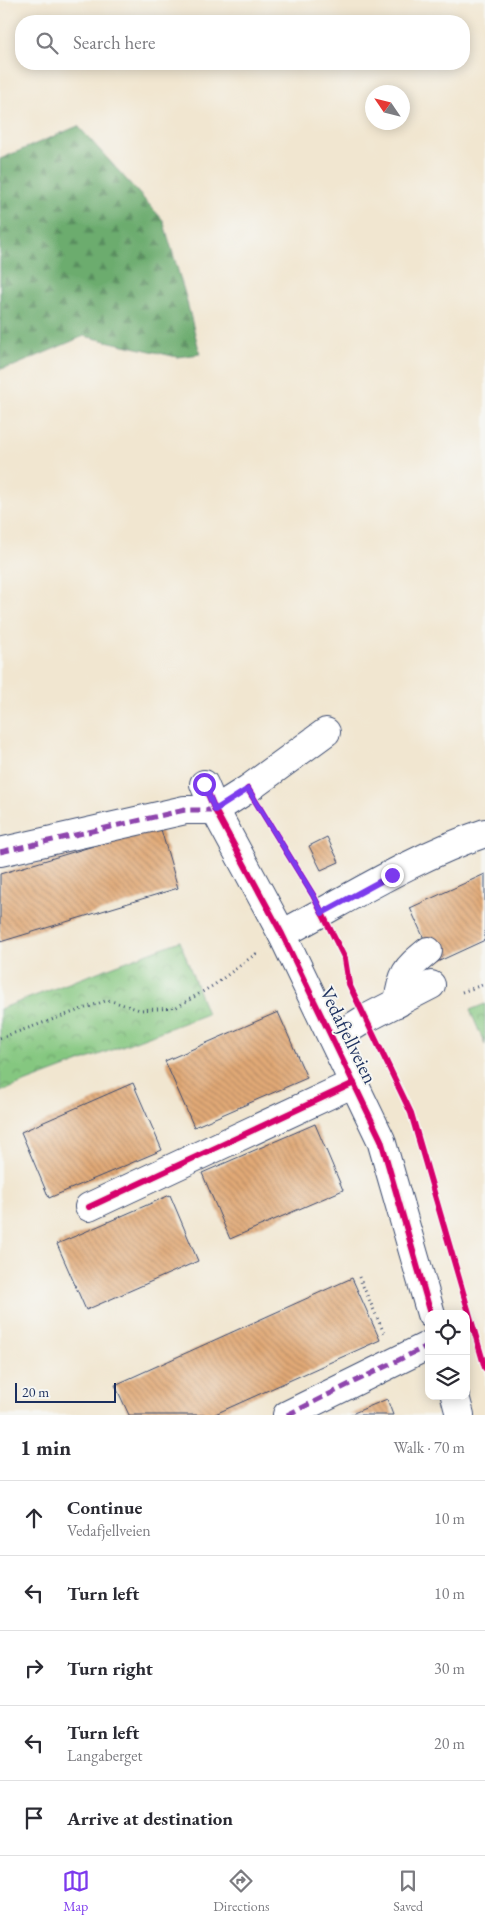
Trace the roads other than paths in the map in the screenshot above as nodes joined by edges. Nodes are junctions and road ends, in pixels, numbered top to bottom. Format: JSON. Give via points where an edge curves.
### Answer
{"nodes":[{"id":1,"x":326,"y":732,"type":"dead end"},
{"id":2,"x":204,"y":784,"type":"dead end"},
{"id":3,"x":215,"y":810,"type":"junction"},
{"id":4,"x":485,"y":833,"type":"edge"},
{"id":5,"x":0,"y":852,"type":"edge"},
{"id":6,"x":282,"y":934,"type":"junction"},
{"id":7,"x":428,"y":951,"type":"dead end"},
{"id":8,"x":431,"y":985,"type":"dead end"},
{"id":9,"x":398,"y":1003,"type":"junction"},
{"id":10,"x":333,"y":1039,"type":"junction"},
{"id":11,"x":354,"y":1083,"type":"junction"},
{"id":12,"x":89,"y":1207,"type":"dead end"},
{"id":13,"x":430,"y":1310,"type":"edge"},
{"id":14,"x":425,"y":1347,"type":"edge"},
{"id":15,"x":456,"y":1400,"type":"edge"},
{"id":16,"x":287,"y":1415,"type":"edge"},
{"id":17,"x":460,"y":1415,"type":"edge"}],
"edges":[{"from":1,"to":3,"type":"street"},
{"from":2,"to":3,"type":"street","name":"Vedafjellveien"},
{"from":3,"to":5,"type":"street","via":[[185,810]]},
{"from":3,"to":6,"type":"street","name":"Vedafjellveien"},
{"from":4,"to":6,"type":"street","via":[[457,843]]},
{"from":6,"to":10,"type":"street","name":"Vedafjellveien"},
{"from":7,"to":9,"type":"street","via":[[409,966],[401,981]]},
{"from":8,"to":9,"type":"street"},
{"from":9,"to":10,"type":"street"},
{"from":10,"to":11,"type":"street","name":"Vedafjellveien"},
{"from":11,"to":12,"type":"street"},
{"from":11,"to":13,"type":"street","name":"Vedafjellveien","via":[[381,1140]]},
{"from":14,"to":16,"type":"street"},
{"from":15,"to":17,"type":"street"}]}
